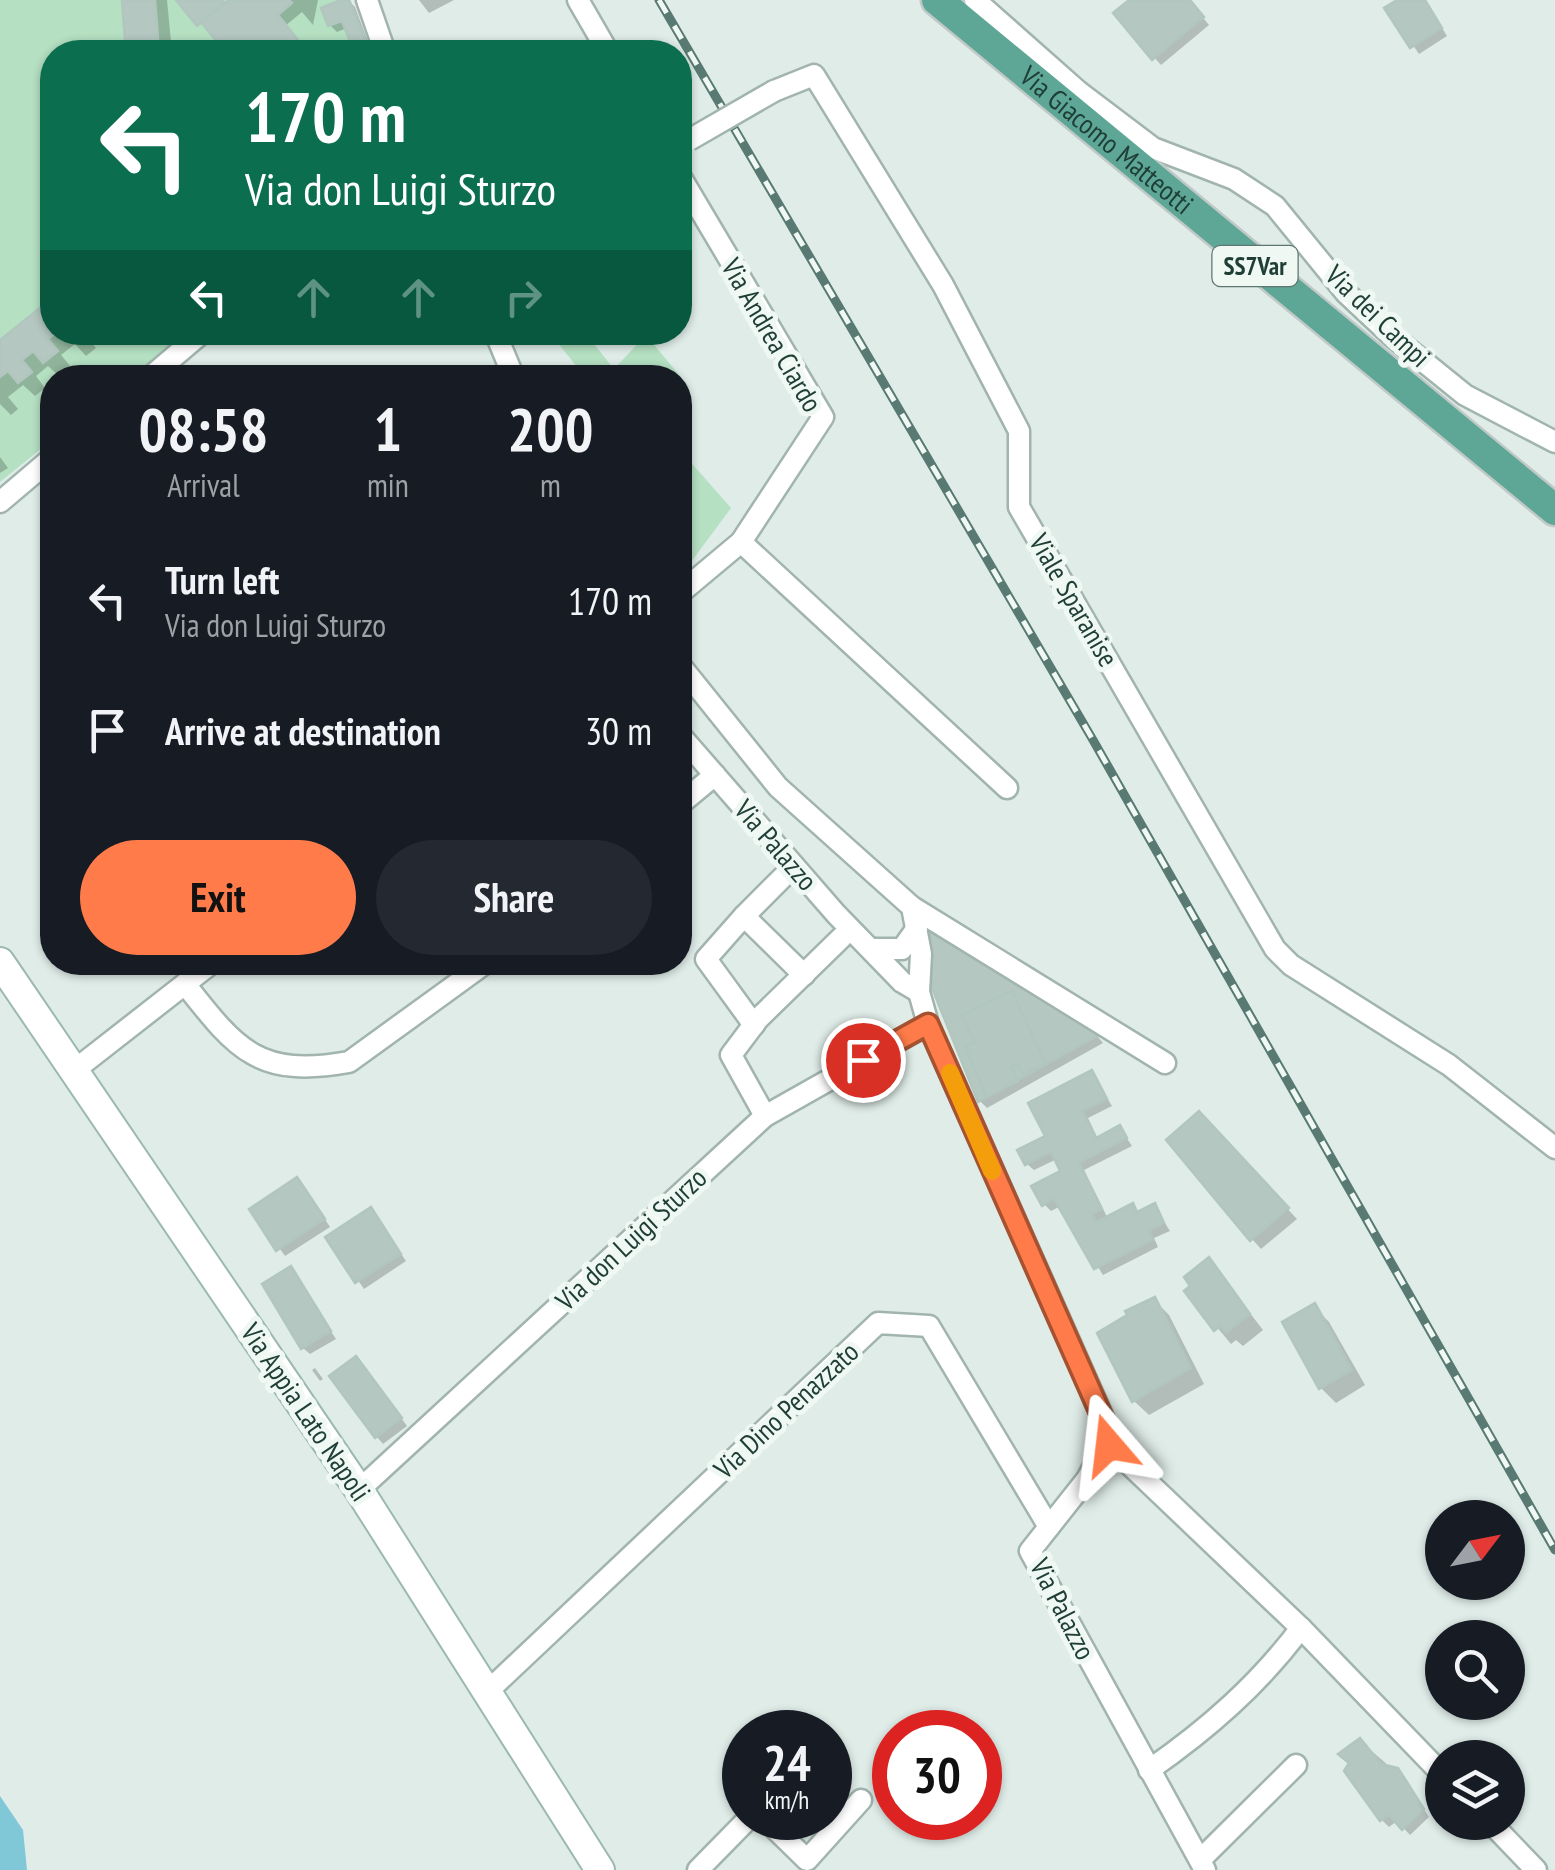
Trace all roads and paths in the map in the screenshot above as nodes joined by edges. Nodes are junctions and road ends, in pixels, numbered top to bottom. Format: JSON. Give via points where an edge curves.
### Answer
{"nodes":[{"id":1,"x":367,"y":0,"type":"edge"},
{"id":2,"x":578,"y":0,"type":"edge"},
{"id":3,"x":936,"y":0,"type":"edge"},
{"id":4,"x":974,"y":0,"type":"edge"},
{"id":5,"x":381,"y":40,"type":"edge"},
{"id":6,"x":601,"y":40,"type":"edge"},
{"id":7,"x":1016,"y":65,"type":"junction"},
{"id":8,"x":692,"y":138,"type":"edge"},
{"id":9,"x":692,"y":196,"type":"edge"},
{"id":10,"x":189,"y":345,"type":"edge"},
{"id":11,"x":165,"y":365,"type":"edge"},
{"id":12,"x":1555,"y":442,"type":"edge"},
{"id":13,"x":40,"y":468,"type":"edge"},
{"id":14,"x":0,"y":502,"type":"edge"},
{"id":15,"x":1555,"y":510,"type":"edge"},
{"id":16,"x":742,"y":542,"type":"junction"},
{"id":17,"x":692,"y":583,"type":"edge"},
{"id":18,"x":692,"y":679,"type":"edge"},
{"id":19,"x":692,"y":749,"type":"edge"},
{"id":20,"x":714,"y":774,"type":"junction"},
{"id":21,"x":1007,"y":788,"type":"dead end"},
{"id":22,"x":692,"y":793,"type":"edge"},
{"id":23,"x":784,"y":876,"type":"dead end"},
{"id":24,"x":744,"y":916,"type":"junction"},
{"id":25,"x":914,"y":918,"type":"junction"},
{"id":26,"x":842,"y":937,"type":"dead end"},
{"id":27,"x":872,"y":949,"type":"junction"},
{"id":28,"x":0,"y":962,"type":"edge"},
{"id":29,"x":197,"y":975,"type":"edge"},
{"id":30,"x":469,"y":975,"type":"edge"},
{"id":31,"x":804,"y":975,"type":"junction"},
{"id":32,"x":186,"y":984,"type":"junction"},
{"id":33,"x":918,"y":992,"type":"junction"},
{"id":34,"x":928,"y":1024,"type":"junction"},
{"id":35,"x":754,"y":1025,"type":"junction"},
{"id":36,"x":1165,"y":1064,"type":"dead end"},
{"id":37,"x":76,"y":1069,"type":"junction"},
{"id":38,"x":764,"y":1116,"type":"junction"},
{"id":39,"x":1555,"y":1148,"type":"edge"},
{"id":40,"x":1109,"y":1445,"type":"junction"},
{"id":41,"x":359,"y":1490,"type":"junction"},
{"id":42,"x":1050,"y":1527,"type":"junction"},
{"id":43,"x":1301,"y":1628,"type":"junction"},
{"id":44,"x":487,"y":1692,"type":"junction"},
{"id":45,"x":1425,"y":1756,"type":"edge"},
{"id":46,"x":1296,"y":1766,"type":"dead end"},
{"id":47,"x":1150,"y":1770,"type":"junction"},
{"id":48,"x":861,"y":1800,"type":"dead end"},
{"id":49,"x":852,"y":1810,"type":"edge"},
{"id":50,"x":727,"y":1840,"type":"edge"},
{"id":51,"x":787,"y":1840,"type":"edge"},
{"id":52,"x":825,"y":1840,"type":"edge"},
{"id":53,"x":1507,"y":1840,"type":"edge"},
{"id":54,"x":1202,"y":1865,"type":"edge"},
{"id":55,"x":600,"y":1870,"type":"edge"},
{"id":56,"x":698,"y":1870,"type":"edge"},
{"id":57,"x":1536,"y":1870,"type":"edge"}],
"edges":[{"from":1,"to":5,"type":"street"},
{"from":2,"to":6,"type":"street"},
{"from":3,"to":7,"type":"main road","name":"Via Giacomo Matteotti","number":"SS7Var"},
{"from":4,"to":7,"type":"street","name":"Via dei Campi"},
{"from":4,"to":12,"type":"street","name":"Via dei Campi","via":[[1153,148],[1234,179],[1275,206],[1346,293],[1392,336],[1465,395]]},
{"from":7,"to":15,"type":"main road","name":"Via Giacomo Matteotti","number":"SS7Var"},
{"from":8,"to":39,"type":"street","name":"Viale Sparanise","bridge":true,"via":[[814,75],[943,285],[1019,432],[1020,507],[1275,949],[1449,1065]]},
{"from":9,"to":16,"type":"street","name":"Via Andrea Ciardo","via":[[823,417]]},
{"from":10,"to":11,"type":"street"},
{"from":13,"to":14,"type":"street"},
{"from":16,"to":17,"type":"street","name":"Via Andrea Ciardo"},
{"from":16,"to":21,"type":"street"},
{"from":18,"to":25,"type":"street","via":[[778,787]]},
{"from":19,"to":20,"type":"street","name":"Via Palazzo"},
{"from":20,"to":22,"type":"street"},
{"from":20,"to":27,"type":"street","name":"Via Palazzo"},
{"from":23,"to":24,"type":"street"},
{"from":24,"to":31,"type":"street"},
{"from":24,"to":35,"type":"street","via":[[706,958]]},
{"from":25,"to":27,"type":"street","via":[[902,949]]},
{"from":25,"to":33,"type":"street","via":[[921,954]]},
{"from":25,"to":36,"type":"street"},
{"from":26,"to":31,"type":"street"},
{"from":27,"to":33,"type":"street","name":"Via Palazzo"},
{"from":28,"to":37,"type":"street","name":"Via Appia Lato Napoli"},
{"from":29,"to":32,"type":"street"},
{"from":30,"to":32,"type":"street","via":[[349,1062],[323,1066],[258,1058],[233,1044]]},
{"from":31,"to":35,"type":"street"},
{"from":32,"to":37,"type":"street"},
{"from":33,"to":34,"type":"street"},
{"from":34,"to":38,"type":"street","name":"Via don Luigi Sturzo"},
{"from":34,"to":40,"type":"street"},
{"from":35,"to":38,"type":"street","via":[[731,1055]]},
{"from":37,"to":41,"type":"street","name":"Via Appia Lato Napoli"},
{"from":38,"to":41,"type":"street","name":"Via don Luigi Sturzo"},
{"from":40,"to":42,"type":"street","name":"Via Palazzo"},
{"from":40,"to":43,"type":"street"},
{"from":41,"to":44,"type":"street","name":"Via Appia Lato Napoli"},
{"from":42,"to":44,"type":"street","name":"Via Dino Penazzato","via":[[929,1326],[878,1323]]},
{"from":42,"to":47,"type":"street","name":"Via Palazzo","via":[[1030,1551]]},
{"from":43,"to":45,"type":"street"},
{"from":43,"to":47,"type":"street","via":[[1266,1675]]},
{"from":44,"to":55,"type":"street","name":"Via Appia Lato Napoli"},
{"from":46,"to":54,"type":"street"},
{"from":47,"to":54,"type":"street","name":"Via Palazzo"},
{"from":48,"to":49,"type":"street"},
{"from":50,"to":56,"type":"street"},
{"from":51,"to":52,"type":"street","via":[[807,1860]]},
{"from":53,"to":57,"type":"street"}]}
